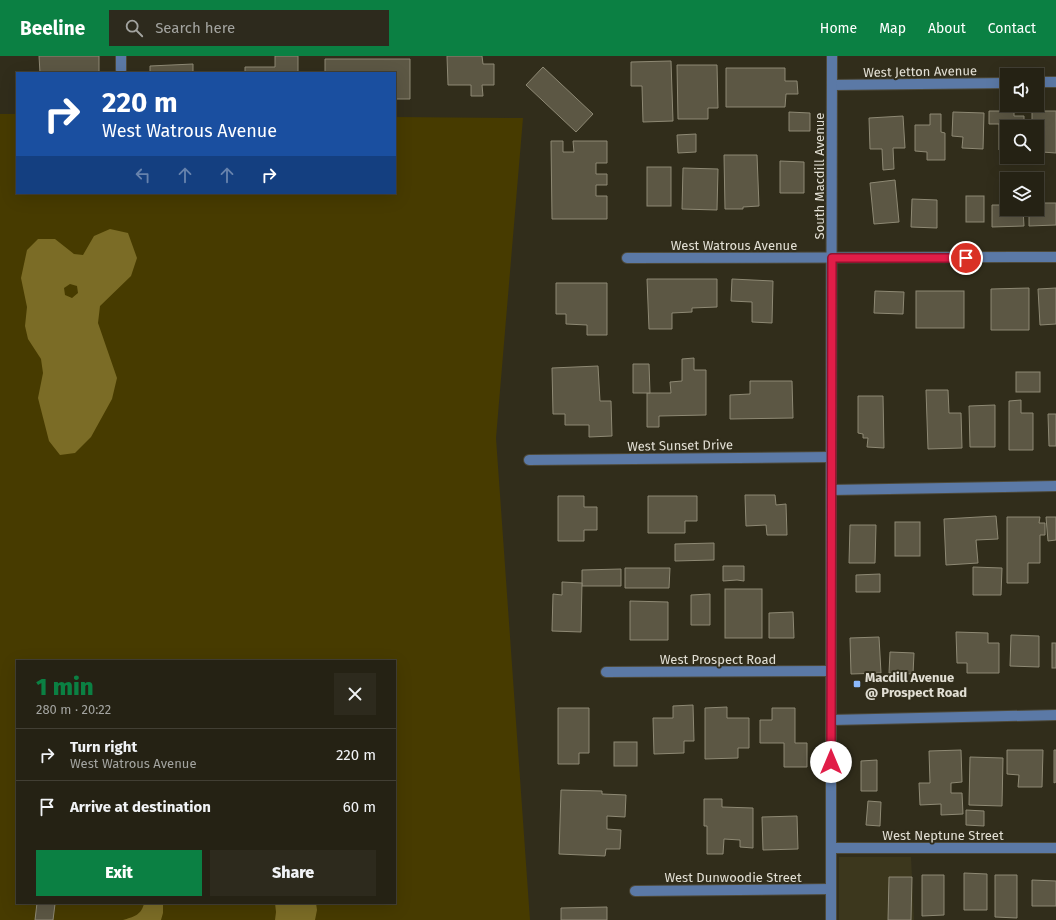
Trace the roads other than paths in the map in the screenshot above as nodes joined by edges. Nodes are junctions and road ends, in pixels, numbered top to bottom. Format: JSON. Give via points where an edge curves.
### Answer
{"nodes":[{"id":1,"x":121,"y":56,"type":"edge"},
{"id":2,"x":832,"y":56,"type":"edge"},
{"id":3,"x":121,"y":70,"type":"dead end"},
{"id":4,"x":1044,"y":82,"type":"edge"},
{"id":5,"x":1056,"y":82,"type":"edge"},
{"id":6,"x":1000,"y":83,"type":"edge"},
{"id":7,"x":833,"y":85,"type":"junction"},
{"id":8,"x":1056,"y":257,"type":"edge"},
{"id":9,"x":627,"y":258,"type":"dead end"},
{"id":10,"x":832,"y":258,"type":"junction"},
{"id":11,"x":831,"y":457,"type":"junction"},
{"id":12,"x":529,"y":460,"type":"dead end"},
{"id":13,"x":1056,"y":486,"type":"edge"},
{"id":14,"x":831,"y":490,"type":"junction"},
{"id":15,"x":831,"y":671,"type":"junction"},
{"id":16,"x":606,"y":672,"type":"dead end"},
{"id":17,"x":1056,"y":715,"type":"edge"},
{"id":18,"x":831,"y":720,"type":"junction"},
{"id":19,"x":831,"y":848,"type":"junction"},
{"id":20,"x":1056,"y":848,"type":"edge"},
{"id":21,"x":831,"y":889,"type":"junction"},
{"id":22,"x":635,"y":891,"type":"dead end"},
{"id":23,"x":831,"y":920,"type":"edge"}],
"edges":[{"from":1,"to":3,"type":"street"},
{"from":2,"to":7,"type":"street","name":"South Macdill Avenue"},
{"from":4,"to":5,"type":"street"},
{"from":6,"to":7,"type":"street","name":"West Jetton Avenue"},
{"from":7,"to":10,"type":"street","name":"South Macdill Avenue"},
{"from":8,"to":10,"type":"street","name":"West Watrous Avenue"},
{"from":9,"to":10,"type":"street","name":"West Watrous Avenue"},
{"from":10,"to":11,"type":"street","name":"South Macdill Avenue"},
{"from":11,"to":12,"type":"street","name":"West Sunset Drive"},
{"from":11,"to":14,"type":"street","name":"South Macdill Avenue"},
{"from":13,"to":14,"type":"street"},
{"from":14,"to":15,"type":"street","name":"South Macdill Avenue"},
{"from":15,"to":16,"type":"street","name":"West Prospect Road"},
{"from":15,"to":18,"type":"street","name":"South Macdill Avenue"},
{"from":17,"to":18,"type":"street"},
{"from":18,"to":19,"type":"street","name":"South Macdill Avenue"},
{"from":19,"to":20,"type":"street","name":"West Neptune Street"},
{"from":19,"to":21,"type":"street","name":"South Macdill Avenue"},
{"from":21,"to":22,"type":"street","name":"West Dunwoodie Street"},
{"from":21,"to":23,"type":"street","name":"South Macdill Avenue"}]}
